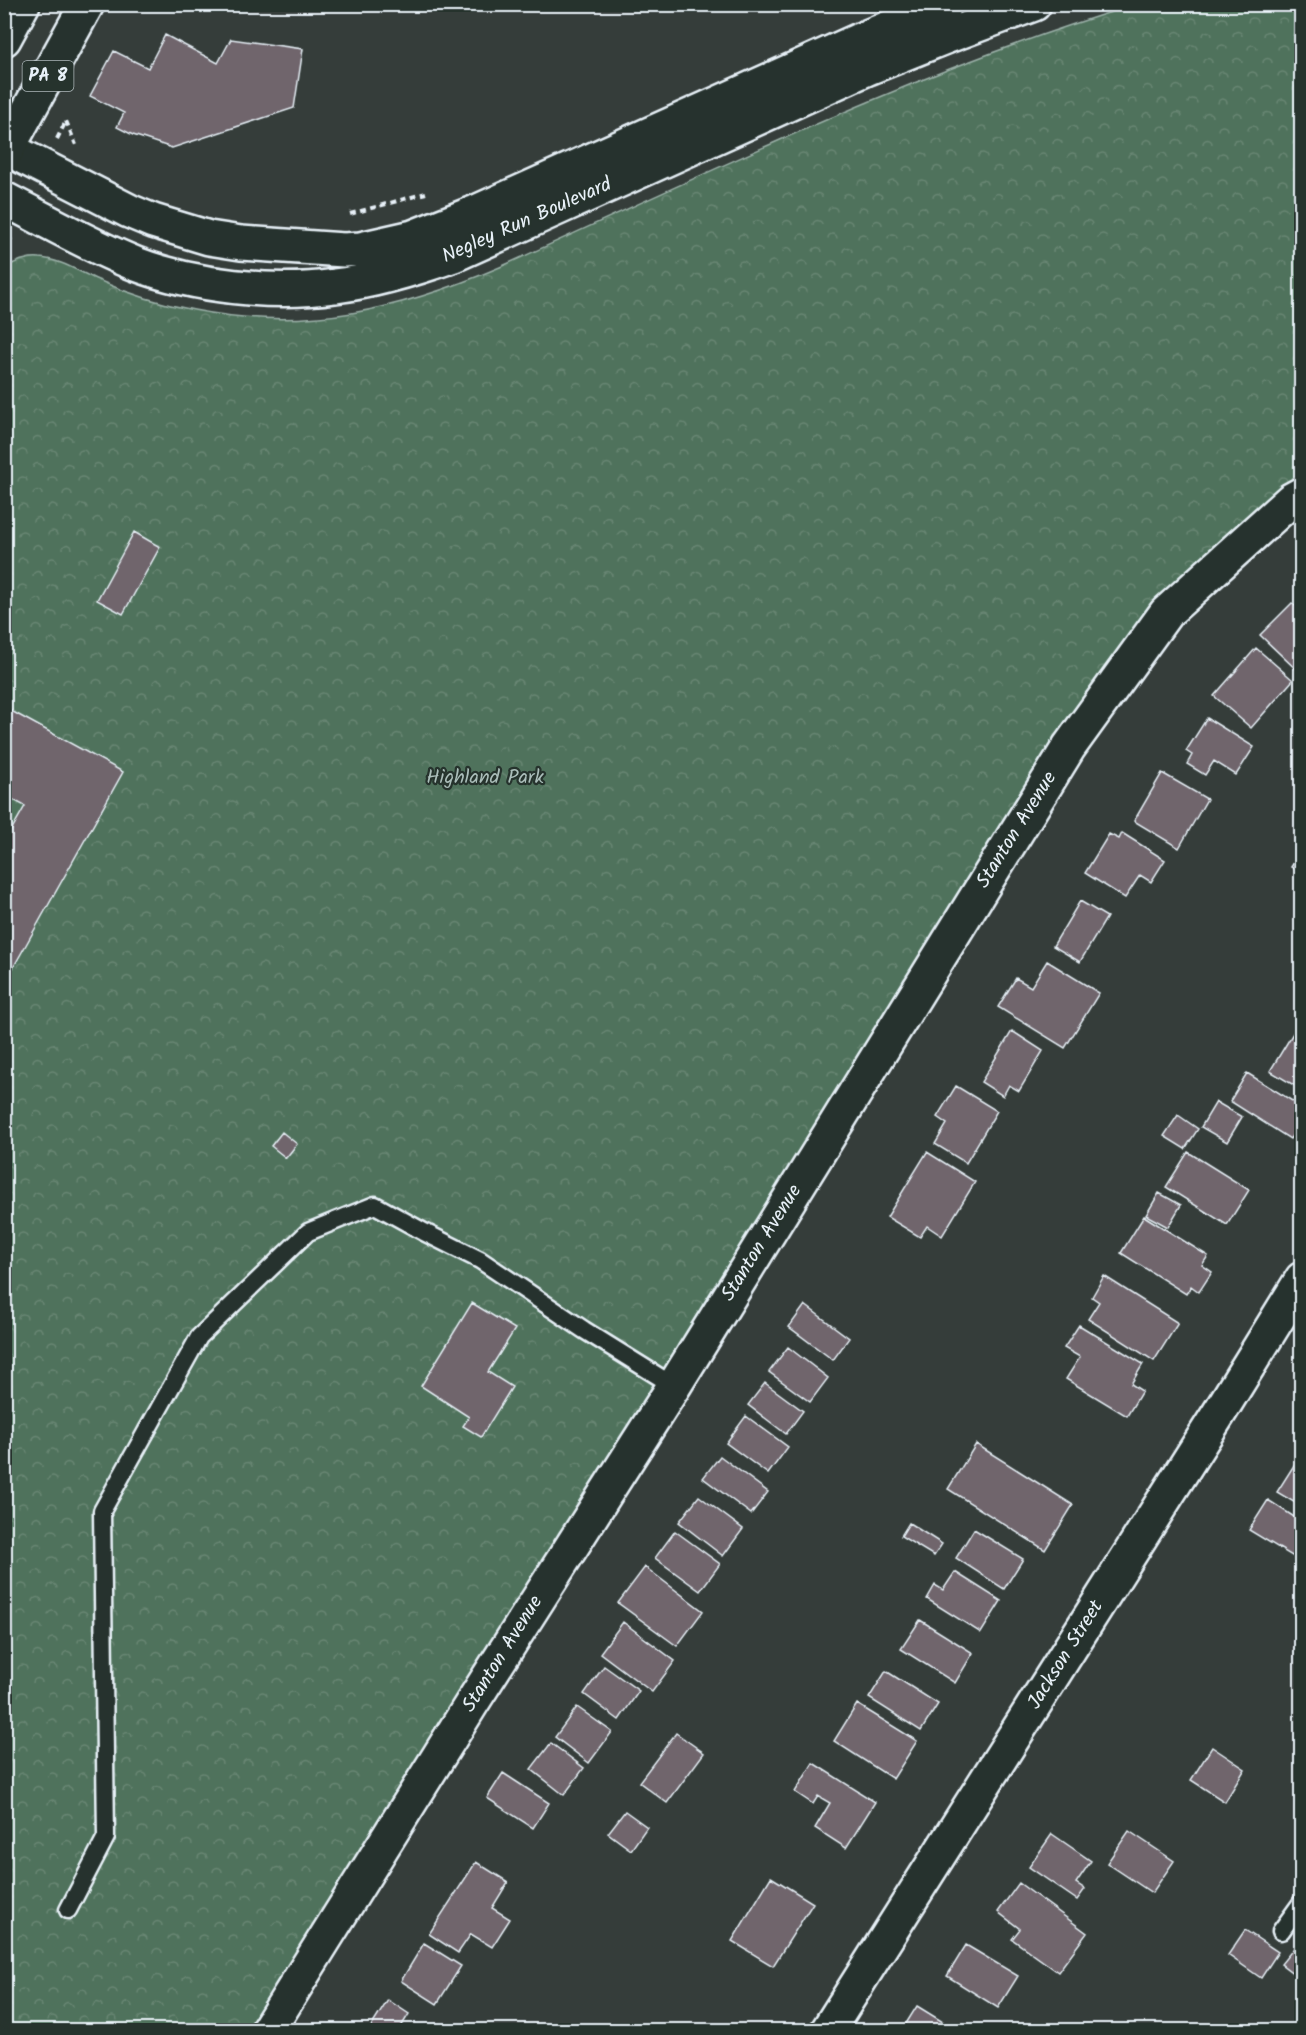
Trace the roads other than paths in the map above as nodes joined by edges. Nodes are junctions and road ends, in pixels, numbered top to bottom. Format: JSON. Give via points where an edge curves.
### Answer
{"nodes":[{"id":1,"x":23,"y":4,"type":"edge"},
{"id":2,"x":87,"y":4,"type":"edge"},
{"id":3,"x":946,"y":4,"type":"edge"},
{"id":4,"x":1034,"y":4,"type":"edge"},
{"id":5,"x":4,"y":39,"type":"edge"},
{"id":6,"x":6,"y":150,"type":"edge"},
{"id":7,"x":4,"y":199,"type":"edge"},
{"id":8,"x":1302,"y":494,"type":"edge"},
{"id":9,"x":1302,"y":1279,"type":"edge"},
{"id":10,"x":674,"y":1386,"type":"junction"},
{"id":11,"x":1302,"y":1902,"type":"edge"},
{"id":12,"x":68,"y":1910,"type":"dead end"},
{"id":13,"x":1281,"y":1930,"type":"dead end"},
{"id":14,"x":268,"y":2031,"type":"edge"},
{"id":15,"x":828,"y":2031,"type":"edge"}],
"edges":[{"from":1,"to":5,"type":"main road","number":"PA 8"},
{"from":2,"to":6,"type":"main road","number":"PA 8"},
{"from":3,"to":6,"type":"main road","name":"Negley Run Boulevard","via":[[476,212],[413,237],[360,249],[270,246],[180,231],[129,211]]},
{"from":4,"to":7,"type":"main road","name":"Negley Run Boulevard","via":[[868,68],[454,255],[403,272],[333,287],[268,288],[168,274],[109,252]]},
{"from":8,"to":10,"type":"main road","name":"Stanton Avenue","via":[[1166,613],[1069,747]]},
{"from":9,"to":15,"type":"main road","name":"Jackson Street"},
{"from":10,"to":12,"type":"lane","via":[[480,1260],[375,1204],[308,1232],[199,1337],[102,1511],[106,1837]]},
{"from":10,"to":14,"type":"main road","name":"Stanton Avenue"},
{"from":11,"to":13,"type":"lane"}]}
